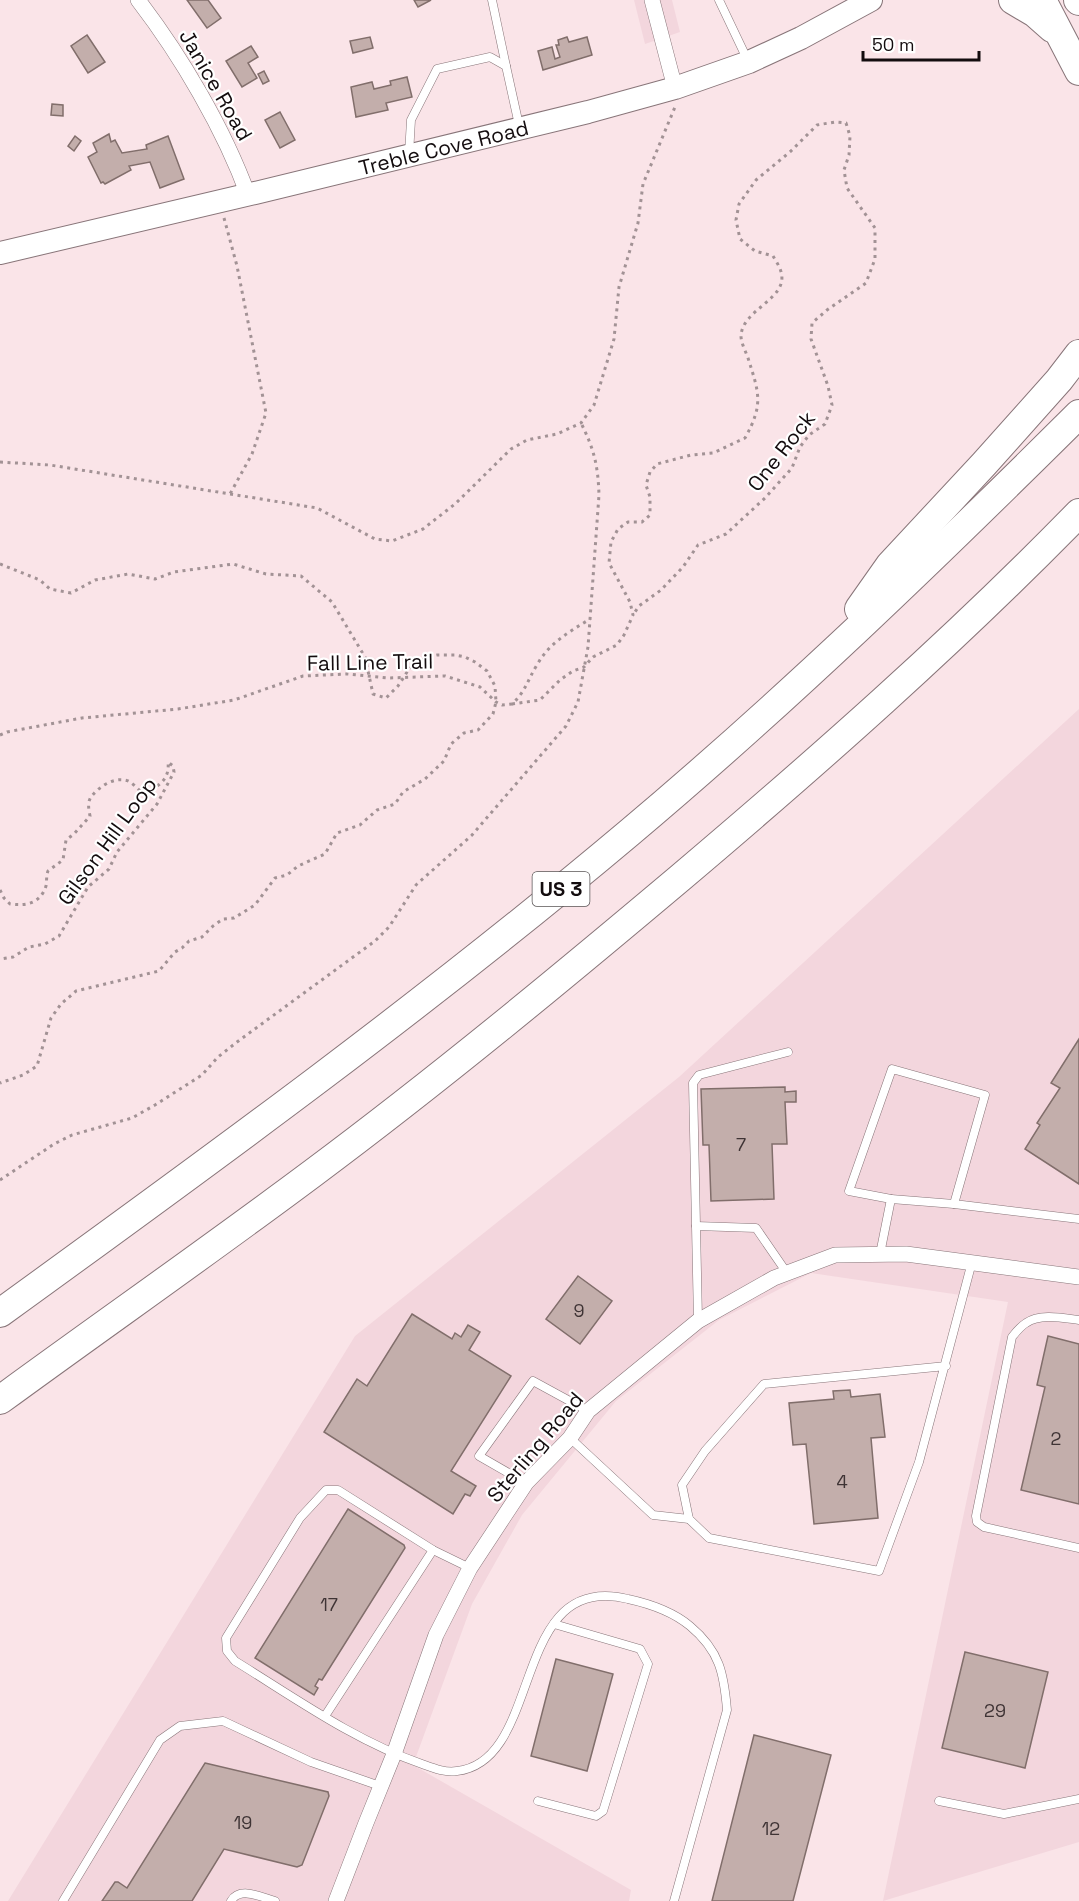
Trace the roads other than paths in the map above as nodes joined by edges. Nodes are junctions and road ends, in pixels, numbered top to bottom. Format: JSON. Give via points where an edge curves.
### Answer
{"nodes":[{"id":1,"x":138,"y":0,"type":"edge"},
{"id":2,"x":492,"y":0,"type":"edge"},
{"id":3,"x":652,"y":0,"type":"edge"},
{"id":4,"x":718,"y":0,"type":"edge"},
{"id":5,"x":872,"y":0,"type":"edge"},
{"id":6,"x":1013,"y":0,"type":"edge"},
{"id":7,"x":1042,"y":0,"type":"edge"},
{"id":8,"x":1058,"y":33,"type":"junction"},
{"id":9,"x":749,"y":62,"type":"junction"},
{"id":10,"x":506,"y":66,"type":"junction"},
{"id":11,"x":1079,"y":71,"type":"edge"},
{"id":12,"x":680,"y":87,"type":"junction"},
{"id":13,"x":520,"y":128,"type":"junction"},
{"id":14,"x":409,"y":156,"type":"junction"},
{"id":15,"x":248,"y":195,"type":"junction"},
{"id":16,"x":0,"y":253,"type":"edge"},
{"id":17,"x":1079,"y":354,"type":"edge"},
{"id":18,"x":1079,"y":414,"type":"edge"},
{"id":19,"x":1079,"y":513,"type":"edge"},
{"id":20,"x":820,"y":662,"type":"junction"},
{"id":21,"x":788,"y":1052,"type":"dead end"},
{"id":22,"x":891,"y":1199,"type":"junction"},
{"id":23,"x":954,"y":1204,"type":"junction"},
{"id":24,"x":1079,"y":1219,"type":"edge"},
{"id":25,"x":696,"y":1226,"type":"junction"},
{"id":26,"x":880,"y":1254,"type":"junction"},
{"id":27,"x":972,"y":1262,"type":"junction"},
{"id":28,"x":787,"y":1273,"type":"junction"},
{"id":29,"x":1079,"y":1277,"type":"edge"},
{"id":30,"x":0,"y":1313,"type":"edge"},
{"id":31,"x":1079,"y":1320,"type":"edge"},
{"id":32,"x":698,"y":1322,"type":"junction"},
{"id":33,"x":946,"y":1366,"type":"junction"},
{"id":34,"x":0,"y":1400,"type":"edge"},
{"id":35,"x":588,"y":1411,"type":"junction"},
{"id":36,"x":570,"y":1438,"type":"junction"},
{"id":37,"x":526,"y":1483,"type":"junction"},
{"id":38,"x":689,"y":1519,"type":"junction"},
{"id":39,"x":1079,"y":1548,"type":"edge"},
{"id":40,"x":433,"y":1550,"type":"junction"},
{"id":41,"x":470,"y":1568,"type":"junction"},
{"id":42,"x":554,"y":1624,"type":"junction"},
{"id":43,"x":325,"y":1716,"type":"junction"},
{"id":44,"x":394,"y":1754,"type":"junction"},
{"id":45,"x":380,"y":1786,"type":"junction"},
{"id":46,"x":1079,"y":1799,"type":"edge"},
{"id":47,"x":538,"y":1801,"type":"dead end"},
{"id":48,"x":939,"y":1801,"type":"dead end"},
{"id":49,"x":63,"y":1901,"type":"edge"},
{"id":50,"x":231,"y":1901,"type":"edge"},
{"id":51,"x":275,"y":1901,"type":"edge"},
{"id":52,"x":336,"y":1901,"type":"edge"},
{"id":53,"x":674,"y":1901,"type":"edge"}],
"edges":[{"from":1,"to":15,"type":"street","name":"Janice Road","via":[[213,118]]},
{"from":2,"to":10,"type":"lane"},
{"from":3,"to":12,"type":"street"},
{"from":4,"to":9,"type":"lane"},
{"from":5,"to":9,"type":"main road","name":"Treble Cove Road"},
{"from":6,"to":8,"type":"highway"},
{"from":7,"to":8,"type":"highway"},
{"from":8,"to":11,"type":"highway"},
{"from":9,"to":12,"type":"main road","name":"Treble Cove Road"},
{"from":10,"to":13,"type":"lane"},
{"from":10,"to":14,"type":"lane","via":[[490,57],[437,69],[411,120]]},
{"from":12,"to":13,"type":"main road","name":"Treble Cove Road"},
{"from":13,"to":14,"type":"main road","name":"Treble Cove Road"},
{"from":14,"to":15,"type":"main road","name":"Treble Cove Road"},
{"from":15,"to":16,"type":"main road","name":"Treble Cove Road"},
{"from":17,"to":20,"type":"highway","via":[[890,565]]},
{"from":18,"to":20,"type":"highway","number":"US 3"},
{"from":19,"to":34,"type":"highway","via":[[842,738],[538,998],[314,1172]]},
{"from":20,"to":30,"type":"highway","number":"US 3","via":[[631,831],[423,1000],[230,1147]]},
{"from":21,"to":25,"type":"lane","via":[[699,1075],[693,1083]]},
{"from":22,"to":23,"type":"lane"},
{"from":22,"to":23,"type":"lane","via":[[849,1191],[892,1069],[986,1095]]},
{"from":22,"to":26,"type":"lane"},
{"from":23,"to":24,"type":"lane"},
{"from":25,"to":28,"type":"lane","via":[[756,1228]]},
{"from":25,"to":32,"type":"lane"},
{"from":26,"to":27,"type":"street","name":"Sterling Road"},
{"from":26,"to":28,"type":"street","name":"Sterling Road","via":[[835,1255]]},
{"from":27,"to":29,"type":"street","name":"Sterling Road"},
{"from":27,"to":33,"type":"lane"},
{"from":28,"to":32,"type":"street","name":"Sterling Road"},
{"from":31,"to":39,"type":"lane","via":[[1034,1318],[1012,1337],[976,1516],[984,1527]]},
{"from":32,"to":35,"type":"street","name":"Sterling Road"},
{"from":33,"to":38,"type":"lane","via":[[764,1384],[705,1451],[682,1485]]},
{"from":33,"to":38,"type":"lane","via":[[919,1462],[879,1571],[709,1538]]},
{"from":35,"to":36,"type":"street","name":"Sterling Road"},
{"from":35,"to":37,"type":"lane","via":[[533,1381],[478,1456]]},
{"from":36,"to":37,"type":"street","name":"Sterling Road"},
{"from":36,"to":38,"type":"lane","via":[[653,1515]]},
{"from":37,"to":41,"type":"street","name":"Sterling Road"},
{"from":40,"to":41,"type":"lane"},
{"from":40,"to":43,"type":"lane"},
{"from":40,"to":43,"type":"lane","via":[[338,1490],[326,1490],[300,1518],[226,1638],[227,1650],[235,1660]]},
{"from":41,"to":44,"type":"street","name":"Sterling Road","via":[[436,1635]]},
{"from":42,"to":44,"type":"lane","via":[[545,1636],[499,1745],[490,1755],[472,1767],[452,1772]]},
{"from":42,"to":47,"type":"lane","via":[[640,1649],[648,1664],[603,1811],[596,1816]]},
{"from":42,"to":53,"type":"lane","via":[[581,1600],[597,1596],[647,1603],[676,1615],[692,1628],[720,1666],[727,1710]]},
{"from":43,"to":44,"type":"lane"},
{"from":44,"to":45,"type":"street","name":"Sterling Road"},
{"from":45,"to":49,"type":"lane","via":[[311,1762],[223,1721],[180,1726],[160,1740]]},
{"from":45,"to":52,"type":"street","name":"Sterling Road"},
{"from":46,"to":48,"type":"lane","via":[[1004,1814]]},
{"from":50,"to":51,"type":"lane","via":[[243,1892]]}]}
